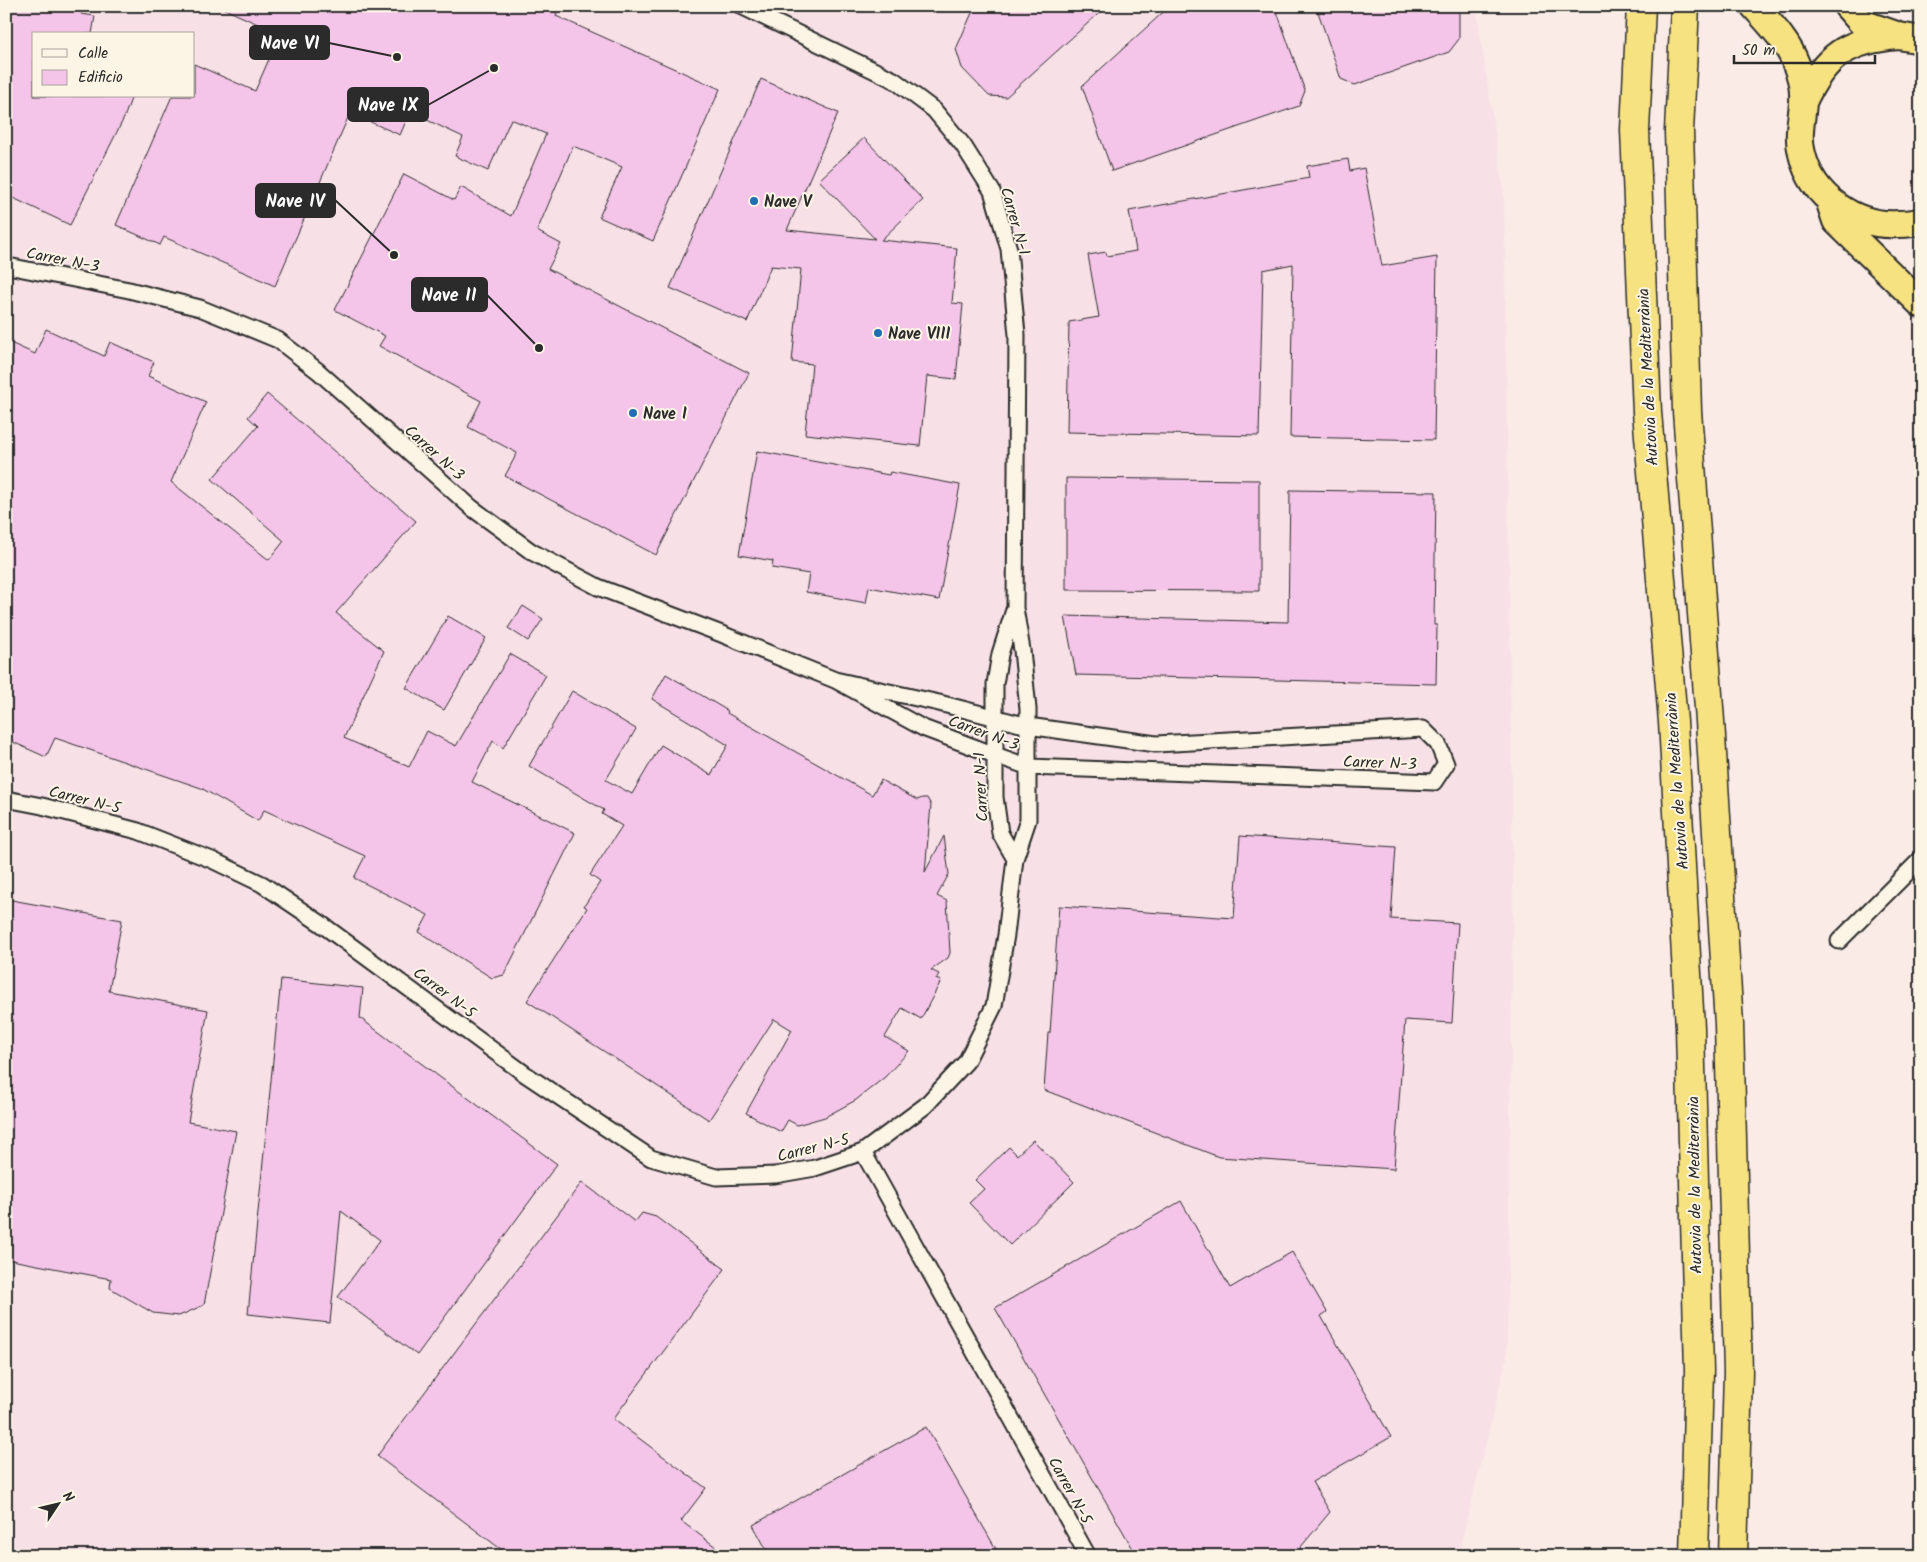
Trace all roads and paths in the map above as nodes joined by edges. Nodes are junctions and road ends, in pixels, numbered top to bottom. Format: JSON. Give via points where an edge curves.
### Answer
{"nodes":[{"id":1,"x":742,"y":6,"type":"edge"},
{"id":2,"x":1641,"y":6,"type":"edge"},
{"id":3,"x":1685,"y":6,"type":"edge"},
{"id":4,"x":1754,"y":6,"type":"edge"},
{"id":5,"x":1847,"y":6,"type":"edge"},
{"id":6,"x":1910,"y":38,"type":"edge"},
{"id":7,"x":1803,"y":102,"type":"junction"},
{"id":8,"x":1829,"y":200,"type":"junction"},
{"id":9,"x":1919,"y":224,"type":"edge"},
{"id":10,"x":13,"y":267,"type":"dead end"},
{"id":11,"x":1921,"y":304,"type":"edge"},
{"id":12,"x":1015,"y":608,"type":"junction"},
{"id":13,"x":834,"y":680,"type":"junction"},
{"id":14,"x":995,"y":717,"type":"junction"},
{"id":15,"x":1028,"y":726,"type":"junction"},
{"id":16,"x":995,"y":754,"type":"junction"},
{"id":17,"x":1029,"y":767,"type":"junction"},
{"id":18,"x":6,"y":799,"type":"edge"},
{"id":19,"x":1015,"y":859,"type":"junction"},
{"id":20,"x":1921,"y":859,"type":"edge"},
{"id":21,"x":1838,"y":941,"type":"dead end"},
{"id":22,"x":862,"y":1152,"type":"junction"},
{"id":23,"x":1088,"y":1556,"type":"edge"},
{"id":24,"x":1694,"y":1556,"type":"edge"},
{"id":25,"x":1733,"y":1556,"type":"edge"}],
"edges":[{"from":1,"to":12,"type":"street","name":"Carrer N-1","via":[[894,80],[934,110],[963,145],[992,191],[1009,250],[1017,335]]},
{"from":2,"to":24,"type":"highway","name":"Autovia de la Mediterrània","via":[[1636,130],[1647,412],[1673,722],[1690,1028],[1699,1371]]},
{"from":3,"to":25,"type":"highway","via":[[1680,131],[1687,410],[1729,1024],[1738,1372]]},
{"from":4,"to":7,"type":"highway","via":[[1778,33],[1796,64],[1803,88]]},
{"from":5,"to":6,"type":"highway","via":[[1862,23]]},
{"from":6,"to":7,"type":"highway","via":[[1874,38],[1851,46],[1830,60],[1814,79]]},
{"from":7,"to":8,"type":"highway","via":[[1799,128],[1802,155],[1812,179]]},
{"from":8,"to":9,"type":"highway","via":[[1855,217],[1884,225]]},
{"from":8,"to":11,"type":"highway","via":[[1836,220]]},
{"from":10,"to":13,"type":"street","name":"Carrer N-3","via":[[200,308],[278,340],[318,371],[472,508],[532,552],[598,587]]},
{"from":12,"to":14,"type":"street","name":"Carrer N-1","via":[[1000,654],[995,684]]},
{"from":12,"to":15,"type":"street","name":"Carrer N-1"},
{"from":13,"to":14,"type":"street","name":"Carrer N-3"},
{"from":13,"to":16,"type":"street","name":"Carrer N-3","via":[[923,728]]},
{"from":14,"to":15,"type":"street","name":"Carrer N-3"},
{"from":14,"to":16,"type":"street","name":"Carrer N-1"},
{"from":15,"to":17,"type":"street","name":"Carrer N-1"},
{"from":15,"to":17,"type":"street","name":"Carrer N-3","via":[[1156,744],[1423,729],[1438,744],[1446,764],[1434,782]]},
{"from":16,"to":17,"type":"street","name":"Carrer N-3"},
{"from":16,"to":19,"type":"street","name":"Carrer N-1","via":[[995,797],[1000,833]]},
{"from":17,"to":19,"type":"street","name":"Carrer N-1","via":[[1028,820]]},
{"from":18,"to":22,"type":"street","name":"Carrer N-5","via":[[138,831],[262,884],[525,1074],[652,1158],[716,1177],[766,1175],[815,1168]]},
{"from":19,"to":22,"type":"street","name":"Carrer N-5","via":[[994,1006],[966,1062],[925,1106]]},
{"from":20,"to":21,"type":"street"},
{"from":22,"to":23,"type":"street","name":"Carrer N-5"}]}
